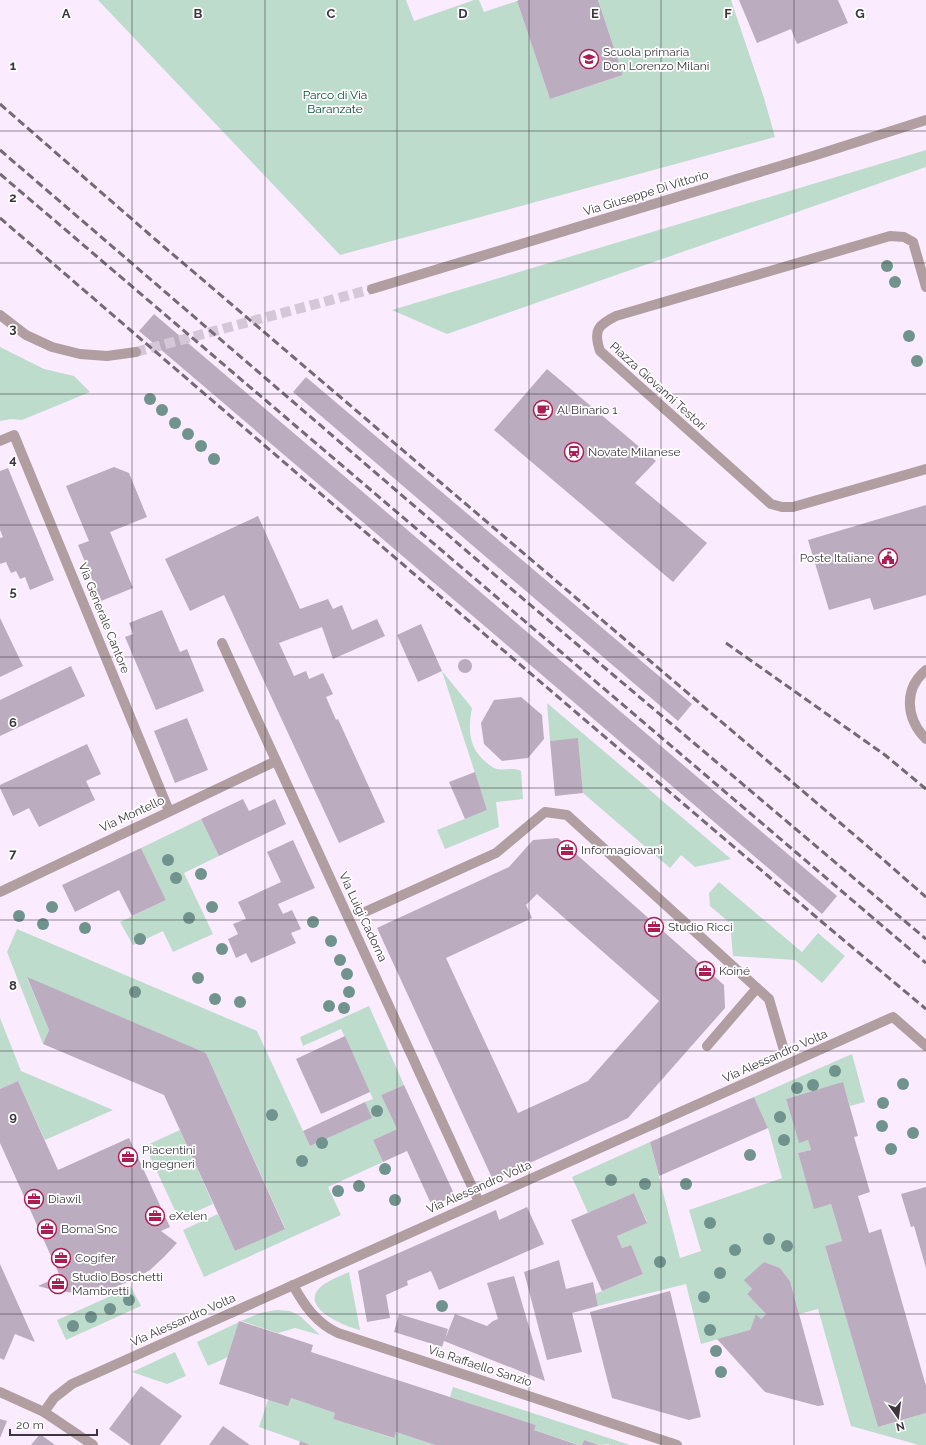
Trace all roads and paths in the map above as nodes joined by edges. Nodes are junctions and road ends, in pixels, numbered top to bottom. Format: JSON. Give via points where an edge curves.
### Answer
{"nodes":[{"id":1,"x":926,"y":120,"type":"edge"},
{"id":2,"x":926,"y":286,"type":"edge"},
{"id":3,"x":372,"y":289,"type":"tunnel mouth"},
{"id":4,"x":0,"y":315,"type":"edge"},
{"id":5,"x":136,"y":352,"type":"tunnel mouth"},
{"id":6,"x":0,"y":441,"type":"edge"},
{"id":7,"x":926,"y":469,"type":"edge"},
{"id":8,"x":222,"y":643,"type":"dead end"},
{"id":9,"x":926,"y":670,"type":"edge"},
{"id":10,"x":926,"y":739,"type":"edge"},
{"id":11,"x":276,"y":761,"type":"junction"},
{"id":12,"x":169,"y":811,"type":"junction"},
{"id":13,"x":0,"y":892,"type":"edge"},
{"id":14,"x":367,"y":911,"type":"dead end"},
{"id":15,"x":757,"y":988,"type":"junction"},
{"id":16,"x":707,"y":1046,"type":"dead end"},
{"id":17,"x":926,"y":1046,"type":"edge"},
{"id":18,"x":783,"y":1047,"type":"dead end"},
{"id":19,"x":479,"y":1202,"type":"junction"},
{"id":20,"x":293,"y":1285,"type":"junction"},
{"id":21,"x":0,"y":1392,"type":"edge"},
{"id":22,"x":44,"y":1412,"type":"junction"},
{"id":23,"x":93,"y":1445,"type":"edge"},
{"id":24,"x":678,"y":1445,"type":"edge"}],
"edges":[{"from":1,"to":3,"type":"street","name":"Via Giuseppe Di Vittorio"},
{"from":2,"to":7,"type":"street","name":"Piazza Giovanni Testori","via":[[913,242],[904,237],[890,236],[616,316],[603,322],[596,341],[600,350],[771,504],[793,507]]},
{"from":4,"to":5,"type":"street","via":[[26,335],[52,347],[80,354],[107,356]]},
{"from":6,"to":12,"type":"street","name":"Via Generale Cantore","via":[[14,435]]},
{"from":8,"to":11,"type":"street","name":"Via Luigi Cadorna"},
{"from":9,"to":10,"type":"street","via":[[914,685],[909,698],[914,722]]},
{"from":11,"to":12,"type":"street","name":"Via Montello"},
{"from":11,"to":19,"type":"street","name":"Via Luigi Cadorna"},
{"from":12,"to":13,"type":"street","name":"Via Montello"},
{"from":14,"to":15,"type":"street","via":[[496,853],[545,812],[563,814]]},
{"from":15,"to":16,"type":"street"},
{"from":15,"to":18,"type":"street","via":[[769,999]]},
{"from":17,"to":19,"type":"street","name":"Via Alessandro Volta","via":[[893,1017]]},
{"from":19,"to":20,"type":"street","name":"Via Alessandro Volta"},
{"from":20,"to":22,"type":"street","name":"Via Alessandro Volta","via":[[72,1384],[54,1398]]},
{"from":20,"to":24,"type":"street","name":"Via Raffaello Sanzio","via":[[311,1314],[338,1333]]},
{"from":21,"to":22,"type":"street"},
{"from":22,"to":23,"type":"street"}]}
